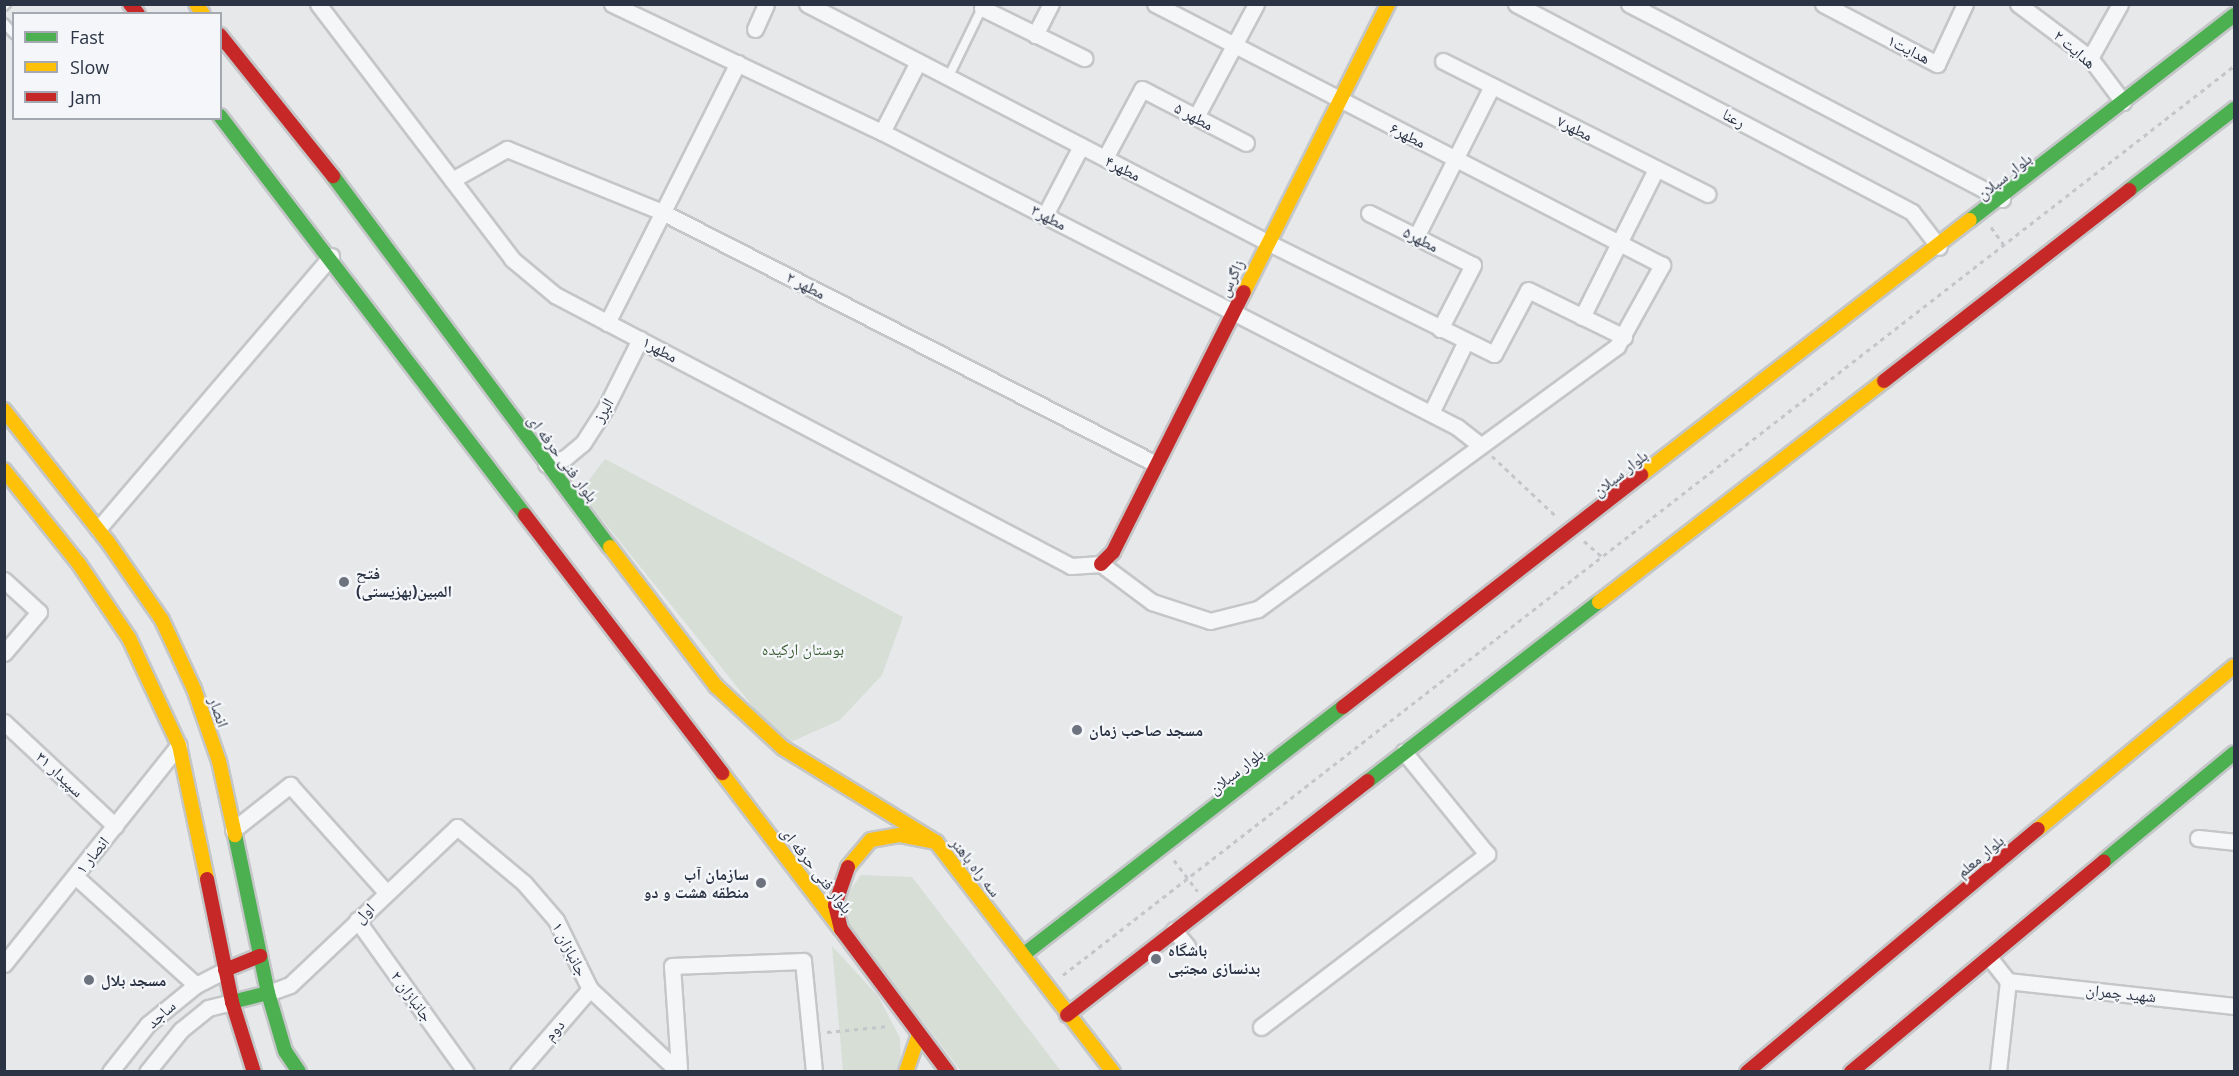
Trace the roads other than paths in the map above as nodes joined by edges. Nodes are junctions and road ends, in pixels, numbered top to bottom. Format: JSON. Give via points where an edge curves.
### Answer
{"nodes":[{"id":1,"x":318,"y":4,"type":"edge"},
{"id":2,"x":612,"y":4,"type":"edge"},
{"id":3,"x":766,"y":4,"type":"edge"},
{"id":4,"x":807,"y":4,"type":"edge"},
{"id":5,"x":1051,"y":4,"type":"edge"},
{"id":6,"x":1155,"y":4,"type":"edge"},
{"id":7,"x":1256,"y":4,"type":"edge"},
{"id":8,"x":1388,"y":4,"type":"edge"},
{"id":9,"x":1516,"y":4,"type":"edge"},
{"id":10,"x":1629,"y":4,"type":"edge"},
{"id":11,"x":1823,"y":4,"type":"edge"},
{"id":12,"x":1965,"y":4,"type":"edge"},
{"id":13,"x":2018,"y":4,"type":"edge"},
{"id":14,"x":2120,"y":4,"type":"edge"},
{"id":15,"x":982,"y":8,"type":"joint"},
{"id":16,"x":2235,"y":15,"type":"edge"},
{"id":17,"x":755,"y":29,"type":"dead end"},
{"id":18,"x":1035,"y":35,"type":"junction"},
{"id":19,"x":222,"y":38,"type":"edge"},
{"id":20,"x":1234,"y":45,"type":"junction"},
{"id":21,"x":1084,"y":58,"type":"dead end"},
{"id":22,"x":2090,"y":58,"type":"junction"},
{"id":23,"x":1443,"y":61,"type":"dead end"},
{"id":24,"x":918,"y":62,"type":"junction"},
{"id":25,"x":738,"y":63,"type":"junction"},
{"id":26,"x":948,"y":78,"type":"junction"},
{"id":27,"x":1492,"y":86,"type":"junction"},
{"id":28,"x":1340,"y":100,"type":"junction"},
{"id":29,"x":2123,"y":102,"type":"junction"},
{"id":30,"x":2235,"y":110,"type":"edge"},
{"id":31,"x":1196,"y":117,"type":"junction"},
{"id":32,"x":222,"y":119,"type":"edge"},
{"id":33,"x":882,"y":132,"type":"junction"},
{"id":34,"x":1246,"y":143,"type":"dead end"},
{"id":35,"x":1082,"y":146,"type":"junction"},
{"id":36,"x":1105,"y":158,"type":"junction"},
{"id":37,"x":1455,"y":159,"type":"junction"},
{"id":38,"x":1656,"y":169,"type":"junction"},
{"id":39,"x":452,"y":180,"type":"junction"},
{"id":40,"x":1707,"y":194,"type":"dead end"},
{"id":41,"x":2002,"y":199,"type":"junction"},
{"id":42,"x":662,"y":212,"type":"junction"},
{"id":43,"x":1369,"y":213,"type":"dead end"},
{"id":44,"x":1045,"y":215,"type":"junction"},
{"id":45,"x":1416,"y":237,"type":"junction"},
{"id":46,"x":1267,"y":242,"type":"junction"},
{"id":47,"x":1620,"y":243,"type":"junction"},
{"id":48,"x":1940,"y":247,"type":"junction"},
{"id":49,"x":331,"y":256,"type":"junction"},
{"id":50,"x":1232,"y":311,"type":"junction"},
{"id":51,"x":1582,"y":317,"type":"junction"},
{"id":52,"x":608,"y":322,"type":"junction"},
{"id":53,"x":1440,"y":329,"type":"junction"},
{"id":54,"x":1624,"y":337,"type":"junction"},
{"id":55,"x":640,"y":339,"type":"junction"},
{"id":56,"x":1466,"y":341,"type":"junction"},
{"id":57,"x":4,"y":410,"type":"edge"},
{"id":58,"x":1431,"y":413,"type":"junction"},
{"id":59,"x":1479,"y":444,"type":"junction"},
{"id":60,"x":546,"y":464,"type":"junction"},
{"id":61,"x":1156,"y":464,"type":"junction"},
{"id":62,"x":4,"y":470,"type":"edge"},
{"id":63,"x":98,"y":529,"type":"junction"},
{"id":64,"x":1101,"y":564,"type":"junction"},
{"id":65,"x":4,"y":580,"type":"edge"},
{"id":66,"x":4,"y":653,"type":"edge"},
{"id":67,"x":2235,"y":666,"type":"edge"},
{"id":68,"x":4,"y":722,"type":"edge"},
{"id":69,"x":179,"y":746,"type":"junction"},
{"id":70,"x":1404,"y":752,"type":"junction"},
{"id":71,"x":2235,"y":753,"type":"edge"},
{"id":72,"x":115,"y":826,"type":"junction"},
{"id":73,"x":457,"y":827,"type":"joint"},
{"id":74,"x":233,"y":830,"type":"junction"},
{"id":75,"x":2199,"y":838,"type":"dead end"},
{"id":76,"x":936,"y":842,"type":"junction"},
{"id":77,"x":2235,"y":842,"type":"edge"},
{"id":78,"x":75,"y":876,"type":"junction"},
{"id":79,"x":386,"y":892,"type":"junction"},
{"id":80,"x":357,"y":920,"type":"junction"},
{"id":81,"x":841,"y":929,"type":"junction"},
{"id":82,"x":1174,"y":930,"type":"junction"},
{"id":83,"x":1187,"y":946,"type":"dead end"},
{"id":84,"x":7,"y":954,"type":"edge"},
{"id":85,"x":1023,"y":955,"type":"junction"},
{"id":86,"x":260,"y":956,"type":"junction"},
{"id":87,"x":1989,"y":957,"type":"junction"},
{"id":88,"x":225,"y":970,"type":"junction"},
{"id":89,"x":2008,"y":981,"type":"junction"},
{"id":90,"x":196,"y":984,"type":"junction"},
{"id":91,"x":590,"y":989,"type":"junction"},
{"id":92,"x":268,"y":993,"type":"junction"},
{"id":93,"x":232,"y":1002,"type":"junction"},
{"id":94,"x":2235,"y":1006,"type":"edge"},
{"id":95,"x":1067,"y":1015,"type":"junction"},
{"id":96,"x":1261,"y":1027,"type":"dead end"},
{"id":97,"x":914,"y":1029,"type":"junction"},
{"id":98,"x":679,"y":1070,"type":"edge"},
{"id":99,"x":110,"y":1071,"type":"edge"},
{"id":100,"x":147,"y":1071,"type":"edge"},
{"id":101,"x":254,"y":1071,"type":"edge"},
{"id":102,"x":299,"y":1071,"type":"edge"},
{"id":103,"x":466,"y":1071,"type":"edge"},
{"id":104,"x":518,"y":1071,"type":"edge"},
{"id":105,"x":814,"y":1071,"type":"edge"},
{"id":106,"x":906,"y":1071,"type":"edge"},
{"id":107,"x":948,"y":1071,"type":"edge"},
{"id":108,"x":1113,"y":1071,"type":"edge"},
{"id":109,"x":1747,"y":1071,"type":"edge"},
{"id":110,"x":1851,"y":1071,"type":"edge"},
{"id":111,"x":1998,"y":1071,"type":"edge"}],
"edges":[{"from":1,"to":39,"type":"street","name":"مطهر۱"},
{"from":2,"to":25,"type":"street","name":"مطهر۳"},
{"from":3,"to":17,"type":"street"},
{"from":4,"to":24,"type":"street","name":"مطهر۴"},
{"from":5,"to":18,"type":"street"},
{"from":6,"to":20,"type":"street","name":"مطهر۶"},
{"from":7,"to":20,"type":"street"},
{"from":8,"to":28,"type":"main road","name":"زاگرس"},
{"from":9,"to":48,"type":"street","name":"رعنا","via":[[1912,212]]},
{"from":10,"to":41,"type":"street"},
{"from":11,"to":12,"type":"street","name":"هدایت۱","via":[[1937,64]]},
{"from":13,"to":22,"type":"street","name":"هدایت ۲"},
{"from":14,"to":22,"type":"street"},
{"from":15,"to":18,"type":"street"},
{"from":15,"to":26,"type":"lane"},
{"from":16,"to":29,"type":"main road","name":"بلوار سبلان"},
{"from":18,"to":21,"type":"street"},
{"from":19,"to":60,"type":"main road","name":"بلوار فنی حرفه ای","via":[[383,239]]},
{"from":20,"to":28,"type":"street","name":"مطهر۶"},
{"from":20,"to":31,"type":"street"},
{"from":22,"to":29,"type":"street","name":"هدایت ۲"},
{"from":23,"to":27,"type":"street","name":"مطهر۷"},
{"from":24,"to":26,"type":"street","name":"مطهر۴"},
{"from":24,"to":33,"type":"street"},
{"from":25,"to":33,"type":"street","name":"مطهر۳"},
{"from":25,"to":42,"type":"street"},
{"from":26,"to":35,"type":"street","name":"مطهر۴"},
{"from":27,"to":37,"type":"street"},
{"from":27,"to":38,"type":"street","name":"مطهر۷"},
{"from":28,"to":37,"type":"street","name":"مطهر۶"},
{"from":28,"to":46,"type":"main road","name":"زاگرس"},
{"from":29,"to":41,"type":"main road","name":"بلوار سبلان"},
{"from":30,"to":70,"type":"main road"},
{"from":31,"to":34,"type":"street","name":"مطهر ۵"},
{"from":31,"to":36,"type":"street","name":"مطهر ۵","via":[[1142,89]]},
{"from":32,"to":49,"type":"main road","name":"بلوار فنی حرفه ای"},
{"from":33,"to":44,"type":"street","name":"مطهر۳"},
{"from":35,"to":36,"type":"street","name":"مطهر۴"},
{"from":35,"to":44,"type":"street"},
{"from":36,"to":46,"type":"street","name":"مطهر۴"},
{"from":37,"to":45,"type":"street"},
{"from":37,"to":47,"type":"street","name":"مطهر۶"},
{"from":38,"to":40,"type":"street","name":"مطهر۷"},
{"from":38,"to":47,"type":"street"},
{"from":39,"to":42,"type":"street","name":"مطهر ۲","via":[[507,148]]},
{"from":39,"to":52,"type":"street","name":"مطهر۱","via":[[512,259],[555,295]]},
{"from":41,"to":48,"type":"main road","name":"بلوار سبلان"},
{"from":42,"to":52,"type":"street"},
{"from":42,"to":61,"type":"street","name":"مطهر ۲"},
{"from":43,"to":45,"type":"street","name":"مطهر۵"},
{"from":44,"to":50,"type":"street","name":"مطهر۳"},
{"from":45,"to":53,"type":"street","name":"مطهر۵","via":[[1473,265]]},
{"from":46,"to":50,"type":"main road","name":"زاگرس"},
{"from":46,"to":53,"type":"street","name":"مطهر۴"},
{"from":47,"to":51,"type":"street"},
{"from":47,"to":54,"type":"street","name":"مطهر۶","via":[[1662,265]]},
{"from":48,"to":85,"type":"main road","name":"بلوار سبلان"},
{"from":49,"to":63,"type":"street"},
{"from":49,"to":81,"type":"main road","name":"بلوار فنی حرفه ای"},
{"from":50,"to":58,"type":"street","name":"مطهر۳"},
{"from":50,"to":61,"type":"main road","name":"زاگرس"},
{"from":51,"to":54,"type":"street"},
{"from":51,"to":56,"type":"street","name":"مطهر۴","via":[[1528,290],[1494,354]]},
{"from":52,"to":55,"type":"street","name":"مطهر۱"},
{"from":53,"to":56,"type":"street","name":"مطهر۴"},
{"from":54,"to":59,"type":"street","via":[[1617,346]]},
{"from":55,"to":60,"type":"street","name":"البرز","via":[[606,408],[583,443],[565,458]]},
{"from":55,"to":64,"type":"street","name":"مطهر۱","via":[[1071,566]]},
{"from":56,"to":58,"type":"street"},
{"from":57,"to":63,"type":"main road","name":"انصار"},
{"from":58,"to":59,"type":"street","name":"مطهر۳"},
{"from":59,"to":64,"type":"street","via":[[1258,609],[1210,621],[1152,602]]},
{"from":60,"to":76,"type":"main road","name":"بلوار فنی حرفه ای","via":[[716,686],[783,748]]},
{"from":61,"to":64,"type":"main road","name":"زاگرس","via":[[1113,552]]},
{"from":62,"to":69,"type":"main road","via":[[79,564],[129,638]]},
{"from":63,"to":74,"type":"main road","name":"انصار","via":[[162,620],[194,689],[219,760]]},
{"from":65,"to":66,"type":"street","via":[[39,612]]},
{"from":67,"to":109,"type":"main road","name":"بلوار معلم"},
{"from":68,"to":72,"type":"street","name":"سپیدار ۳۱"},
{"from":69,"to":72,"type":"street","name":"انصار ۱"},
{"from":69,"to":88,"type":"main road"},
{"from":70,"to":82,"type":"main road"},
{"from":70,"to":96,"type":"street","via":[[1487,854]]},
{"from":71,"to":87,"type":"main road"},
{"from":72,"to":78,"type":"street","name":"انصار ۱"},
{"from":73,"to":79,"type":"street","name":"اول"},
{"from":73,"to":91,"type":"street","name":"جانبازان ۱","via":[[524,883],[556,920]]},
{"from":74,"to":79,"type":"street","via":[[290,786]]},
{"from":74,"to":86,"type":"main road","name":"انصار"},
{"from":75,"to":77,"type":"street"},
{"from":76,"to":81,"type":"main road","name":"سه راه باهنر","via":[[899,835],[871,840],[851,861],[838,888],[836,905]]},
{"from":76,"to":85,"type":"main road","name":"سه راه باهنر"},
{"from":78,"to":84,"type":"street","name":"انصار ۱"},
{"from":78,"to":90,"type":"street"},
{"from":79,"to":80,"type":"street","name":"اول"},
{"from":80,"to":92,"type":"street","name":"اول","via":[[290,985]]},
{"from":80,"to":103,"type":"street","name":"جانبازان ۲"},
{"from":81,"to":97,"type":"main road","name":"سه راه باهنر"},
{"from":82,"to":83,"type":"street"},
{"from":82,"to":95,"type":"main road"},
{"from":85,"to":95,"type":"main road","name":"سه راه باهنر"},
{"from":86,"to":88,"type":"main road"},
{"from":86,"to":92,"type":"main road","name":"انصار"},
{"from":87,"to":89,"type":"street"},
{"from":87,"to":110,"type":"main road"},
{"from":88,"to":90,"type":"street","name":"ساجد"},
{"from":88,"to":93,"type":"main road"},
{"from":89,"to":94,"type":"street","name":"شهید چمران"},
{"from":89,"to":111,"type":"street"},
{"from":90,"to":99,"type":"street","name":"ساجد","via":[[148,1023]]},
{"from":91,"to":98,"type":"street","name":"جانبازان ۱"},
{"from":91,"to":104,"type":"street","name":"دوم"},
{"from":92,"to":93,"type":"main road"},
{"from":92,"to":102,"type":"main road","name":"انصار","via":[[285,1050]]},
{"from":93,"to":100,"type":"street","name":"ساجد","via":[[208,1008],[182,1030]]},
{"from":93,"to":101,"type":"main road"},
{"from":95,"to":108,"type":"main road","name":"سه راه باهنر"},
{"from":97,"to":106,"type":"main road"},
{"from":97,"to":107,"type":"main road","name":"سه راه باهنر"},
{"from":98,"to":105,"type":"street","via":[[672,966],[803,961]]}]}
